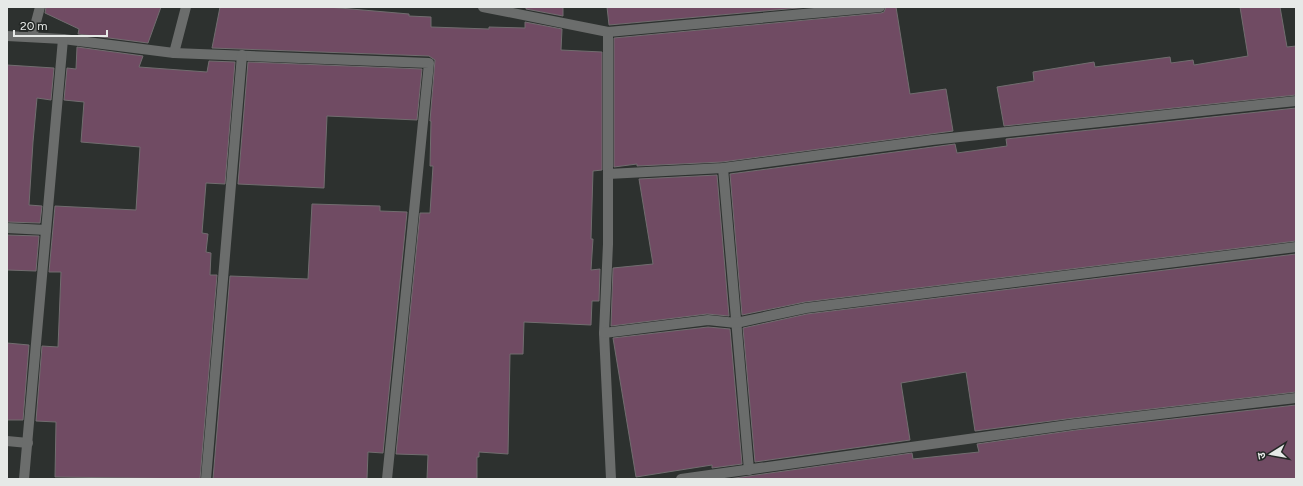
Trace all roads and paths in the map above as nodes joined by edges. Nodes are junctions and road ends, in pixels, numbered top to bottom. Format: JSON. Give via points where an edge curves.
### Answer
{"nodes":[{"id":1,"x":40,"y":7,"type":"edge"},
{"id":2,"x":186,"y":7,"type":"edge"},
{"id":3,"x":483,"y":7,"type":"edge"},
{"id":4,"x":880,"y":7,"type":"edge"},
{"id":5,"x":608,"y":32,"type":"junction"},
{"id":6,"x":7,"y":36,"type":"edge"},
{"id":7,"x":32,"y":38,"type":"junction"},
{"id":8,"x":63,"y":39,"type":"junction"},
{"id":9,"x":174,"y":53,"type":"junction"},
{"id":10,"x":242,"y":55,"type":"junction"},
{"id":11,"x":1296,"y":101,"type":"edge"},
{"id":12,"x":723,"y":168,"type":"junction"},
{"id":13,"x":608,"y":174,"type":"junction"},
{"id":14,"x":7,"y":228,"type":"edge"},
{"id":15,"x":46,"y":230,"type":"junction"},
{"id":16,"x":1296,"y":247,"type":"edge"},
{"id":17,"x":736,"y":323,"type":"junction"},
{"id":18,"x":604,"y":333,"type":"junction"},
{"id":19,"x":1296,"y":398,"type":"edge"},
{"id":20,"x":7,"y":441,"type":"edge"},
{"id":21,"x":28,"y":443,"type":"junction"},
{"id":22,"x":749,"y":470,"type":"junction"},
{"id":23,"x":24,"y":479,"type":"edge"},
{"id":24,"x":206,"y":479,"type":"edge"},
{"id":25,"x":387,"y":479,"type":"edge"},
{"id":26,"x":611,"y":479,"type":"edge"},
{"id":27,"x":681,"y":479,"type":"edge"}],
"edges":[{"from":1,"to":7,"type":"street"},
{"from":2,"to":9,"type":"street"},
{"from":3,"to":5,"type":"street"},
{"from":4,"to":5,"type":"street"},
{"from":5,"to":13,"type":"street"},
{"from":6,"to":7,"type":"street"},
{"from":7,"to":8,"type":"street"},
{"from":8,"to":9,"type":"street"},
{"from":8,"to":15,"type":"street"},
{"from":9,"to":10,"type":"street"},
{"from":10,"to":24,"type":"street"},
{"from":10,"to":25,"type":"street","via":[[429,63]]},
{"from":11,"to":12,"type":"street","via":[[932,140]]},
{"from":12,"to":13,"type":"street"},
{"from":12,"to":17,"type":"street"},
{"from":13,"to":18,"type":"street"},
{"from":14,"to":15,"type":"street"},
{"from":15,"to":21,"type":"street"},
{"from":16,"to":17,"type":"street","via":[[806,308]]},
{"from":17,"to":18,"type":"street","via":[[708,320]]},
{"from":17,"to":22,"type":"street"},
{"from":18,"to":26,"type":"street"},
{"from":19,"to":22,"type":"street","via":[[1067,425]]},
{"from":20,"to":21,"type":"street"},
{"from":21,"to":23,"type":"street"},
{"from":22,"to":27,"type":"street"}]}
